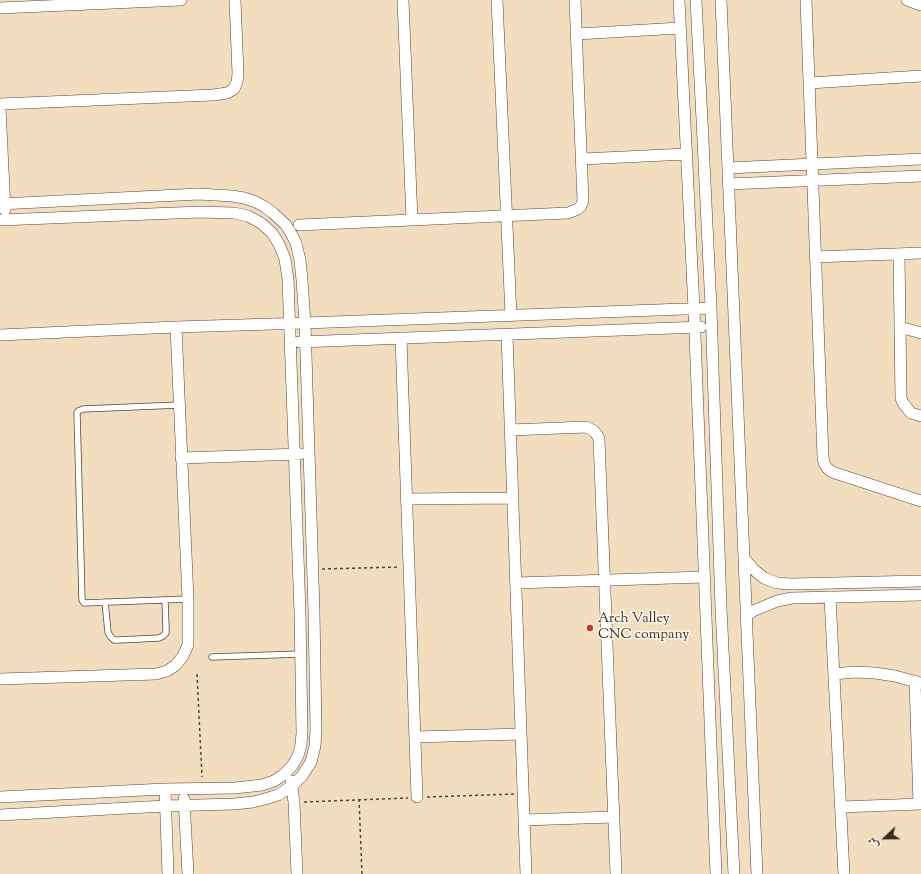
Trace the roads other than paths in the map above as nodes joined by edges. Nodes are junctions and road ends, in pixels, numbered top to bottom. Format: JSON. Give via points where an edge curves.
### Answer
{"nodes":[{"id":1,"x":181,"y":0,"type":"edge"},
{"id":2,"x":235,"y":0,"type":"edge"},
{"id":3,"x":403,"y":0,"type":"edge"},
{"id":4,"x":497,"y":0,"type":"edge"},
{"id":5,"x":575,"y":0,"type":"edge"},
{"id":6,"x":679,"y":0,"type":"edge"},
{"id":7,"x":696,"y":0,"type":"edge"},
{"id":8,"x":720,"y":0,"type":"edge"},
{"id":9,"x":806,"y":0,"type":"edge"},
{"id":10,"x":907,"y":0,"type":"edge"},
{"id":11,"x":921,"y":5,"type":"edge"},
{"id":12,"x":0,"y":8,"type":"edge"},
{"id":13,"x":680,"y":28,"type":"junction"},
{"id":14,"x":576,"y":34,"type":"junction"},
{"id":15,"x":699,"y":53,"type":"junction"},
{"id":16,"x":682,"y":54,"type":"junction"},
{"id":17,"x":920,"y":74,"type":"edge"},
{"id":18,"x":809,"y":83,"type":"junction"},
{"id":19,"x":0,"y":104,"type":"edge"},
{"id":20,"x":0,"y":108,"type":"edge"},
{"id":21,"x":702,"y":120,"type":"junction"},
{"id":22,"x":685,"y":121,"type":"junction"},
{"id":23,"x":686,"y":154,"type":"junction"},
{"id":24,"x":582,"y":159,"type":"junction"},
{"id":25,"x":921,"y":159,"type":"edge"},
{"id":26,"x":812,"y":164,"type":"junction"},
{"id":27,"x":728,"y":168,"type":"junction"},
{"id":28,"x":921,"y":176,"type":"edge"},
{"id":29,"x":812,"y":180,"type":"junction"},
{"id":30,"x":728,"y":184,"type":"junction"},
{"id":31,"x":107,"y":199,"type":"junction"},
{"id":32,"x":2,"y":204,"type":"edge"},
{"id":33,"x":107,"y":215,"type":"junction"},
{"id":34,"x":507,"y":216,"type":"junction"},
{"id":35,"x":3,"y":220,"type":"edge"},
{"id":36,"x":412,"y":220,"type":"junction"},
{"id":37,"x":299,"y":225,"type":"dead end"},
{"id":38,"x":899,"y":254,"type":"junction"},
{"id":39,"x":921,"y":254,"type":"edge"},
{"id":40,"x":815,"y":257,"type":"junction"},
{"id":41,"x":694,"y":308,"type":"junction"},
{"id":42,"x":711,"y":308,"type":"junction"},
{"id":43,"x":571,"y":313,"type":"junction"},
{"id":44,"x":511,"y":316,"type":"junction"},
{"id":45,"x":417,"y":319,"type":"junction"},
{"id":46,"x":305,"y":323,"type":"junction"},
{"id":47,"x":290,"y":324,"type":"junction"},
{"id":48,"x":176,"y":327,"type":"junction"},
{"id":49,"x":711,"y":327,"type":"junction"},
{"id":50,"x":900,"y":327,"type":"junction"},
{"id":51,"x":694,"y":328,"type":"junction"},
{"id":52,"x":572,"y":332,"type":"junction"},
{"id":53,"x":921,"y":333,"type":"edge"},
{"id":54,"x":507,"y":334,"type":"junction"},
{"id":55,"x":0,"y":335,"type":"edge"},
{"id":56,"x":401,"y":338,"type":"junction"},
{"id":57,"x":418,"y":338,"type":"junction"},
{"id":58,"x":290,"y":342,"type":"junction"},
{"id":59,"x":306,"y":342,"type":"junction"},
{"id":60,"x":179,"y":405,"type":"junction"},
{"id":61,"x":921,"y":416,"type":"edge"},
{"id":62,"x":510,"y":430,"type":"junction"},
{"id":63,"x":294,"y":454,"type":"junction"},
{"id":64,"x":308,"y":454,"type":"junction"},
{"id":65,"x":181,"y":458,"type":"junction"},
{"id":66,"x":716,"y":474,"type":"junction"},
{"id":67,"x":700,"y":475,"type":"junction"},
{"id":68,"x":513,"y":498,"type":"junction"},
{"id":69,"x":406,"y":499,"type":"junction"},
{"id":70,"x":921,"y":501,"type":"edge"},
{"id":71,"x":744,"y":558,"type":"junction"},
{"id":72,"x":704,"y":577,"type":"junction"},
{"id":73,"x":605,"y":580,"type":"junction"},
{"id":74,"x":921,"y":581,"type":"edge"},
{"id":75,"x":516,"y":583,"type":"junction"},
{"id":76,"x":921,"y":595,"type":"edge"},
{"id":77,"x":830,"y":597,"type":"junction"},
{"id":78,"x":188,"y":599,"type":"junction"},
{"id":79,"x":165,"y":600,"type":"junction"},
{"id":80,"x":105,"y":602,"type":"junction"},
{"id":81,"x":721,"y":608,"type":"junction"},
{"id":82,"x":706,"y":609,"type":"junction"},
{"id":83,"x":300,"y":612,"type":"junction"},
{"id":84,"x":314,"y":612,"type":"junction"},
{"id":85,"x":746,"y":616,"type":"junction"},
{"id":86,"x":301,"y":654,"type":"junction"},
{"id":87,"x":212,"y":657,"type":"dead end"},
{"id":88,"x":834,"y":674,"type":"junction"},
{"id":89,"x":0,"y":679,"type":"edge"},
{"id":90,"x":918,"y":682,"type":"edge"},
{"id":91,"x":521,"y":734,"type":"junction"},
{"id":92,"x":415,"y":737,"type":"junction"},
{"id":93,"x":289,"y":769,"type":"junction"},
{"id":94,"x":292,"y":786,"type":"junction"},
{"id":95,"x":165,"y":789,"type":"junction"},
{"id":96,"x":184,"y":789,"type":"junction"},
{"id":97,"x":62,"y":794,"type":"junction"},
{"id":98,"x":18,"y":796,"type":"junction"},
{"id":99,"x":0,"y":797,"type":"edge"},
{"id":100,"x":417,"y":797,"type":"dead end"},
{"id":101,"x":920,"y":804,"type":"edge"},
{"id":102,"x":185,"y":805,"type":"junction"},
{"id":103,"x":713,"y":805,"type":"junction"},
{"id":104,"x":731,"y":805,"type":"junction"},
{"id":105,"x":165,"y":806,"type":"junction"},
{"id":106,"x":841,"y":807,"type":"junction"},
{"id":107,"x":63,"y":812,"type":"junction"},
{"id":108,"x":19,"y":814,"type":"junction"},
{"id":109,"x":0,"y":815,"type":"edge"},
{"id":110,"x":613,"y":817,"type":"junction"},
{"id":111,"x":524,"y":820,"type":"junction"},
{"id":112,"x":168,"y":874,"type":"edge"},
{"id":113,"x":188,"y":874,"type":"edge"},
{"id":114,"x":297,"y":874,"type":"edge"},
{"id":115,"x":526,"y":874,"type":"edge"},
{"id":116,"x":616,"y":874,"type":"edge"},
{"id":117,"x":716,"y":874,"type":"edge"},
{"id":118,"x":734,"y":874,"type":"edge"},
{"id":119,"x":757,"y":874,"type":"edge"},
{"id":120,"x":844,"y":874,"type":"edge"}],
"edges":[{"from":1,"to":12,"type":"street"},
{"from":2,"to":19,"type":"street","via":[[238,74],[234,89],[227,93]]},
{"from":3,"to":36,"type":"street"},
{"from":4,"to":34,"type":"street"},
{"from":5,"to":14,"type":"street"},
{"from":6,"to":13,"type":"street"},
{"from":7,"to":15,"type":"street"},
{"from":8,"to":27,"type":"street"},
{"from":9,"to":18,"type":"street"},
{"from":10,"to":11,"type":"street"},
{"from":13,"to":14,"type":"street"},
{"from":13,"to":16,"type":"street"},
{"from":14,"to":24,"type":"street"},
{"from":15,"to":16,"type":"street"},
{"from":15,"to":21,"type":"street"},
{"from":16,"to":22,"type":"street"},
{"from":17,"to":18,"type":"street"},
{"from":18,"to":26,"type":"street"},
{"from":20,"to":32,"type":"street"},
{"from":21,"to":22,"type":"street"},
{"from":21,"to":42,"type":"street"},
{"from":22,"to":23,"type":"street"},
{"from":23,"to":24,"type":"street"},
{"from":23,"to":41,"type":"street"},
{"from":24,"to":34,"type":"street","via":[[583,201],[578,209],[568,213]]},
{"from":25,"to":26,"type":"street"},
{"from":26,"to":27,"type":"street"},
{"from":26,"to":29,"type":"street"},
{"from":27,"to":30,"type":"street"},
{"from":28,"to":29,"type":"street"},
{"from":29,"to":30,"type":"street"},
{"from":29,"to":40,"type":"street"},
{"from":30,"to":71,"type":"street"},
{"from":31,"to":32,"type":"street"},
{"from":31,"to":33,"type":"street"},
{"from":31,"to":46,"type":"street","via":[[199,194],[232,196],[256,202],[273,212],[286,225],[296,243],[302,273]]},
{"from":32,"to":35,"type":"street"},
{"from":33,"to":35,"type":"street"},
{"from":33,"to":47,"type":"street","via":[[234,213],[261,222],[272,233],[285,259]]},
{"from":34,"to":36,"type":"street"},
{"from":34,"to":44,"type":"street"},
{"from":36,"to":37,"type":"street"},
{"from":38,"to":39,"type":"street"},
{"from":38,"to":40,"type":"street"},
{"from":38,"to":50,"type":"street"},
{"from":40,"to":70,"type":"street","via":[[824,463],[832,472]]},
{"from":41,"to":42,"type":"street"},
{"from":41,"to":43,"type":"street"},
{"from":41,"to":51,"type":"street"},
{"from":42,"to":49,"type":"street"},
{"from":43,"to":44,"type":"street"},
{"from":43,"to":52,"type":"street"},
{"from":44,"to":45,"type":"street"},
{"from":45,"to":46,"type":"street"},
{"from":45,"to":57,"type":"street"},
{"from":46,"to":47,"type":"street"},
{"from":46,"to":59,"type":"street"},
{"from":47,"to":48,"type":"street"},
{"from":47,"to":58,"type":"street"},
{"from":48,"to":55,"type":"street"},
{"from":48,"to":60,"type":"street"},
{"from":49,"to":51,"type":"street"},
{"from":49,"to":66,"type":"street"},
{"from":50,"to":53,"type":"street"},
{"from":50,"to":61,"type":"street","via":[[901,398],[911,413]]},
{"from":51,"to":52,"type":"street"},
{"from":51,"to":67,"type":"street"},
{"from":52,"to":54,"type":"street"},
{"from":54,"to":57,"type":"street"},
{"from":54,"to":62,"type":"street"},
{"from":56,"to":57,"type":"street"},
{"from":56,"to":59,"type":"street"},
{"from":56,"to":69,"type":"street"},
{"from":58,"to":59,"type":"street"},
{"from":58,"to":63,"type":"street"},
{"from":59,"to":64,"type":"street"},
{"from":60,"to":65,"type":"street"},
{"from":60,"to":80,"type":"lane","via":[[78,410],[82,600],[84,603]]},
{"from":62,"to":68,"type":"street"},
{"from":62,"to":73,"type":"street","via":[[586,427],[597,435]]},
{"from":63,"to":64,"type":"street"},
{"from":63,"to":65,"type":"street"},
{"from":63,"to":83,"type":"street"},
{"from":64,"to":84,"type":"street"},
{"from":65,"to":78,"type":"street"},
{"from":66,"to":67,"type":"street"},
{"from":66,"to":81,"type":"street"},
{"from":67,"to":72,"type":"street"},
{"from":68,"to":69,"type":"street"},
{"from":68,"to":75,"type":"street"},
{"from":69,"to":92,"type":"street"},
{"from":71,"to":74,"type":"street","via":[[758,574],[777,583]]},
{"from":71,"to":85,"type":"street"},
{"from":72,"to":73,"type":"street"},
{"from":72,"to":82,"type":"street"},
{"from":73,"to":75,"type":"street"},
{"from":73,"to":110,"type":"street"},
{"from":75,"to":91,"type":"street"},
{"from":76,"to":77,"type":"street"},
{"from":77,"to":85,"type":"street","via":[[777,600]]},
{"from":77,"to":88,"type":"street"},
{"from":78,"to":79,"type":"lane"},
{"from":78,"to":89,"type":"street","via":[[188,645],[176,665],[167,671],[156,674]]},
{"from":79,"to":80,"type":"lane"},
{"from":79,"to":80,"type":"lane","via":[[166,633],[163,636],[119,640],[114,640],[108,632]]},
{"from":81,"to":82,"type":"street"},
{"from":81,"to":104,"type":"street"},
{"from":82,"to":103,"type":"street"},
{"from":83,"to":84,"type":"street"},
{"from":83,"to":86,"type":"street"},
{"from":84,"to":94,"type":"street","via":[[315,746],[311,762]]},
{"from":85,"to":119,"type":"street"},
{"from":86,"to":87,"type":"lane"},
{"from":86,"to":93,"type":"street","via":[[301,745],[298,756]]},
{"from":88,"to":90,"type":"street","via":[[875,673]]},
{"from":88,"to":106,"type":"street"},
{"from":90,"to":101,"type":"street"},
{"from":91,"to":92,"type":"street"},
{"from":91,"to":111,"type":"street"},
{"from":92,"to":100,"type":"street"},
{"from":93,"to":94,"type":"street"},
{"from":93,"to":96,"type":"street","via":[[274,781],[262,786]]},
{"from":94,"to":102,"type":"street","via":[[278,795],[253,802]]},
{"from":94,"to":114,"type":"street"},
{"from":95,"to":96,"type":"street"},
{"from":95,"to":97,"type":"street"},
{"from":95,"to":105,"type":"street"},
{"from":96,"to":102,"type":"street"},
{"from":97,"to":98,"type":"street"},
{"from":97,"to":107,"type":"street"},
{"from":98,"to":99,"type":"street"},
{"from":98,"to":108,"type":"street"},
{"from":101,"to":106,"type":"street"},
{"from":102,"to":105,"type":"street"},
{"from":102,"to":113,"type":"street"},
{"from":103,"to":104,"type":"street"},
{"from":103,"to":117,"type":"street"},
{"from":104,"to":118,"type":"street"},
{"from":105,"to":107,"type":"street"},
{"from":105,"to":112,"type":"street"},
{"from":106,"to":120,"type":"street"},
{"from":107,"to":108,"type":"street"},
{"from":108,"to":109,"type":"street"},
{"from":110,"to":111,"type":"street"},
{"from":110,"to":116,"type":"street"},
{"from":111,"to":115,"type":"street"}]}
